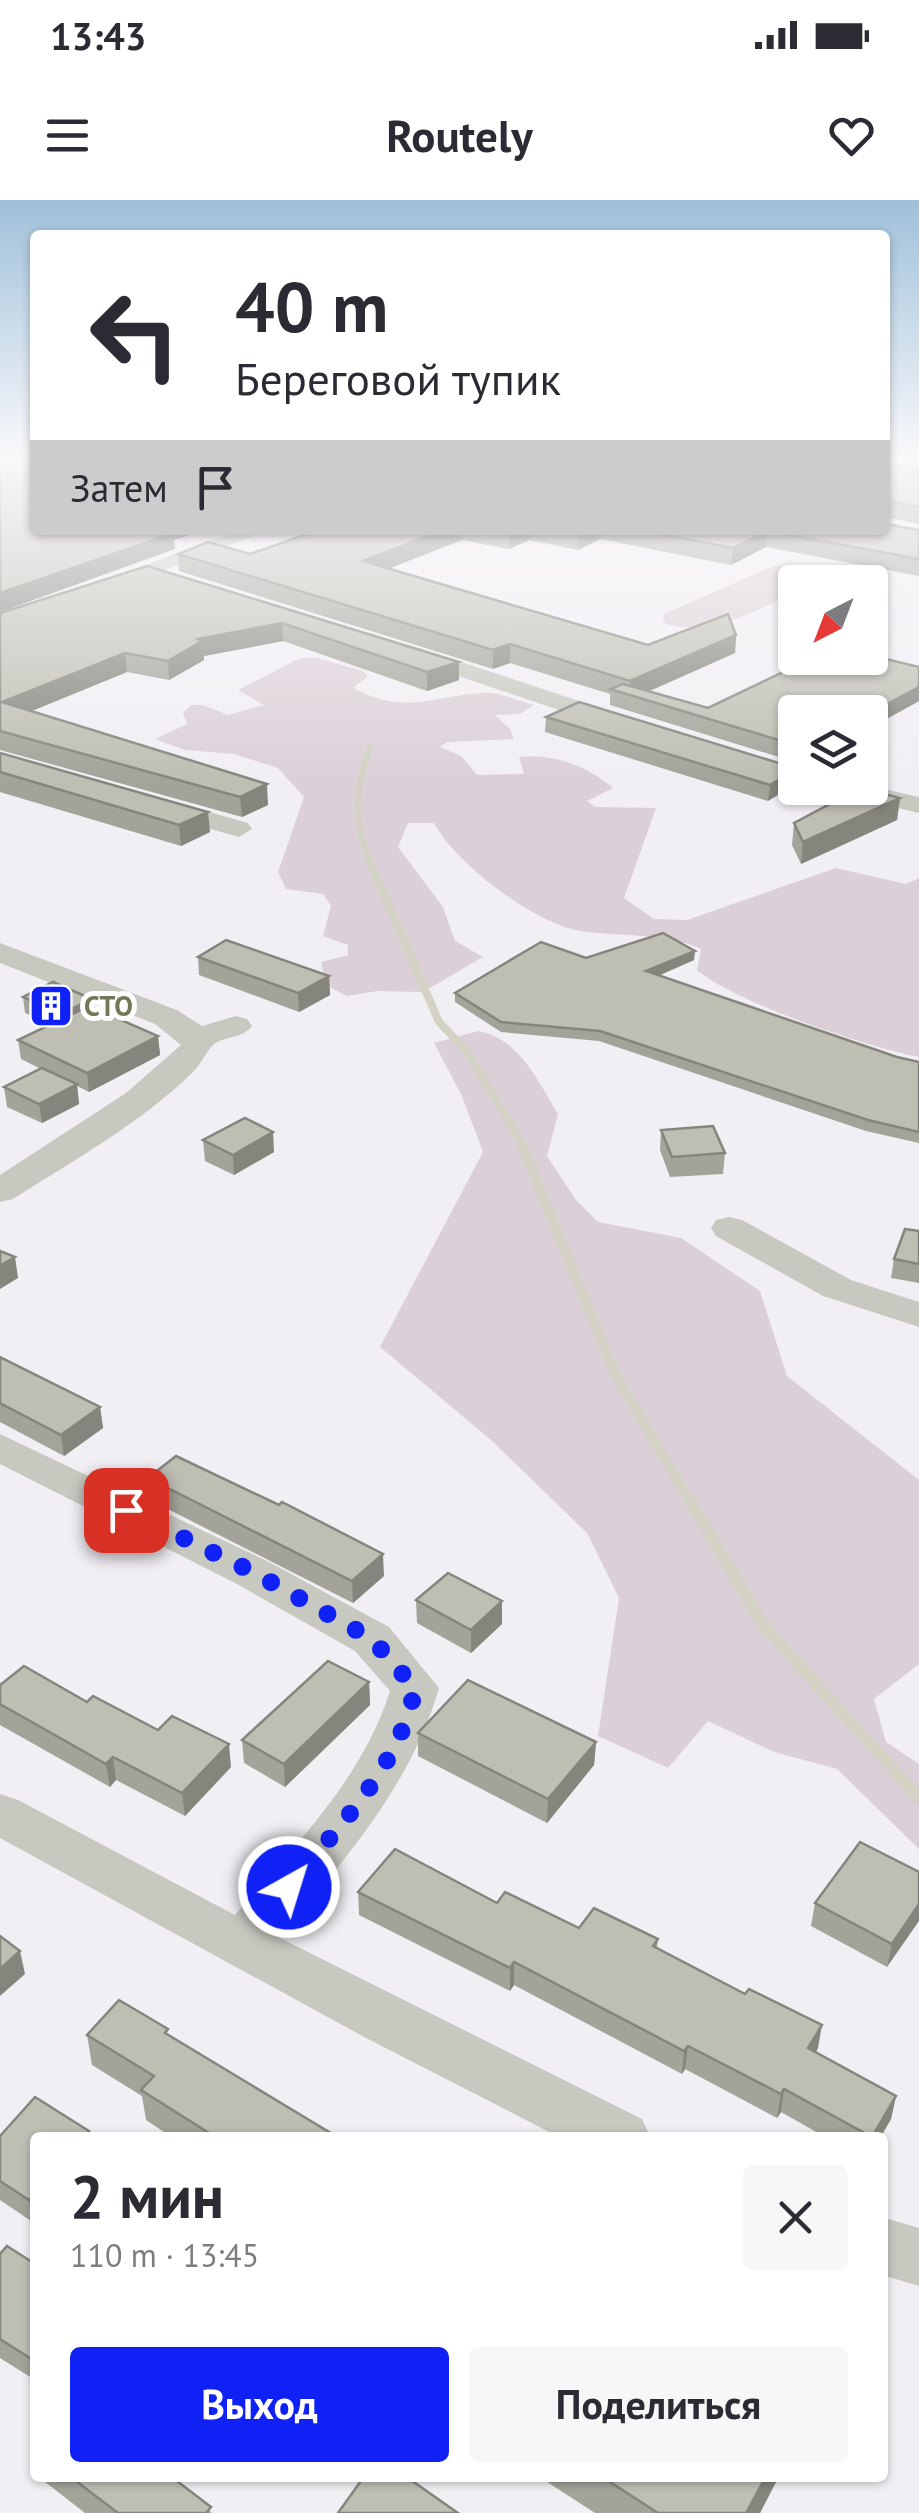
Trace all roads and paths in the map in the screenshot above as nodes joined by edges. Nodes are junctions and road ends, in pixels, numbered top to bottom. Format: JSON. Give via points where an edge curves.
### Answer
{"nodes":[{"id":1,"x":167,"y":565,"type":"edge"},
{"id":2,"x":148,"y":572,"type":"junction"},
{"id":3,"x":183,"y":581,"type":"edge"},
{"id":4,"x":94,"y":590,"type":"edge"},
{"id":5,"x":386,"y":644,"type":"edge"},
{"id":6,"x":639,"y":728,"type":"edge"},
{"id":7,"x":127,"y":796,"type":"edge"},
{"id":8,"x":888,"y":797,"type":"edge"},
{"id":9,"x":919,"y":804,"type":"edge"},
{"id":10,"x":239,"y":829,"type":"dead end"},
{"id":11,"x":0,"y":952,"type":"edge"},
{"id":12,"x":236,"y":1026,"type":"dead end"},
{"id":13,"x":194,"y":1036,"type":"junction"},
{"id":14,"x":0,"y":1190,"type":"edge"},
{"id":15,"x":728,"y":1228,"type":"dead end"},
{"id":16,"x":919,"y":1315,"type":"edge"},
{"id":17,"x":0,"y":1447,"type":"edge"},
{"id":18,"x":0,"y":1814,"type":"edge"},
{"id":19,"x":242,"y":1945,"type":"junction"},
{"id":20,"x":608,"y":2132,"type":"edge"},
{"id":21,"x":888,"y":2248,"type":"edge"},
{"id":22,"x":919,"y":2257,"type":"edge"}],
"edges":[{"from":1,"to":2,"type":"street"},
{"from":2,"to":3,"type":"street"},
{"from":2,"to":4,"type":"street"},
{"from":5,"to":6,"type":"street"},
{"from":7,"to":10,"type":"street"},
{"from":8,"to":9,"type":"street"},
{"from":11,"to":13,"type":"street","via":[[166,1017]]},
{"from":12,"to":13,"type":"street"},
{"from":13,"to":14,"type":"street","via":[[196,1050],[186,1064]]},
{"from":15,"to":16,"type":"street","via":[[837,1288]]},
{"from":17,"to":19,"type":"street","via":[[372,1639],[415,1688],[409,1722],[383,1770]]},
{"from":18,"to":19,"type":"street"},
{"from":19,"to":20,"type":"street"},
{"from":21,"to":22,"type":"street"}]}
